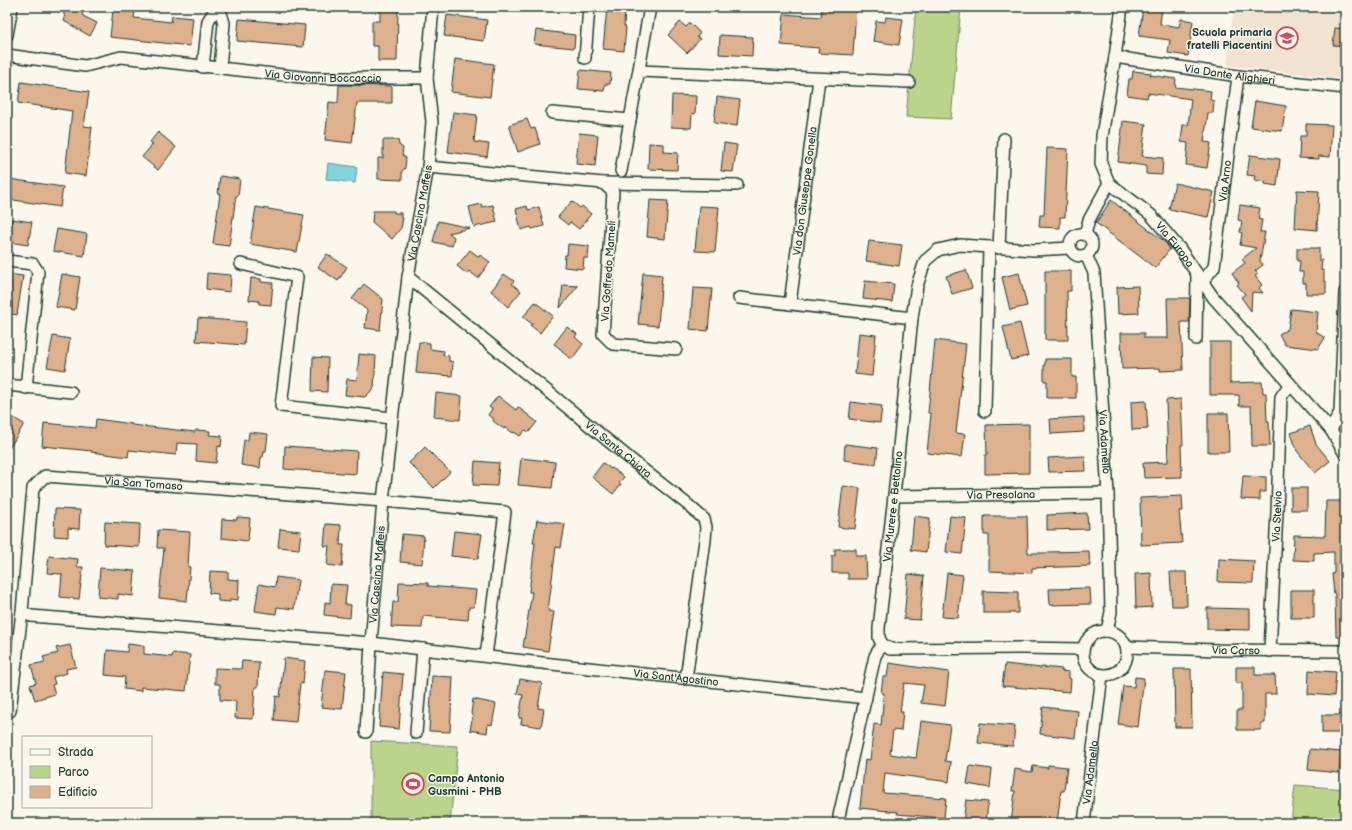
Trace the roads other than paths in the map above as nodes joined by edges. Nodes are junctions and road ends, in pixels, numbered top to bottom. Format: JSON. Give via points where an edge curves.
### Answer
{"nodes":[{"id":1,"x":12,"y":7,"type":"edge"},
{"id":2,"x":218,"y":7,"type":"edge"},
{"id":3,"x":433,"y":7,"type":"edge"},
{"id":4,"x":589,"y":7,"type":"edge"},
{"id":5,"x":650,"y":7,"type":"edge"},
{"id":6,"x":1122,"y":7,"type":"edge"},
{"id":7,"x":7,"y":35,"type":"edge"},
{"id":8,"x":7,"y":55,"type":"edge"},
{"id":9,"x":1115,"y":57,"type":"junction"},
{"id":10,"x":586,"y":58,"type":"dead end"},
{"id":11,"x":203,"y":67,"type":"junction"},
{"id":12,"x":220,"y":68,"type":"junction"},
{"id":13,"x":639,"y":71,"type":"junction"},
{"id":14,"x":1238,"y":76,"type":"junction"},
{"id":15,"x":427,"y":78,"type":"junction"},
{"id":16,"x":819,"y":79,"type":"junction"},
{"id":17,"x":910,"y":82,"type":"dead end"},
{"id":18,"x":1345,"y":88,"type":"edge"},
{"id":19,"x":552,"y":113,"type":"dead end"},
{"id":20,"x":630,"y":120,"type":"junction"},
{"id":21,"x":1004,"y":139,"type":"dead end"},
{"id":22,"x":428,"y":167,"type":"junction"},
{"id":23,"x":621,"y":171,"type":"dead end"},
{"id":24,"x":603,"y":183,"type":"junction"},
{"id":25,"x":1109,"y":183,"type":"junction"},
{"id":26,"x":737,"y":185,"type":"dead end"},
{"id":27,"x":1085,"y":234,"type":"junction"},
{"id":28,"x":994,"y":247,"type":"junction"},
{"id":29,"x":1070,"y":248,"type":"junction"},
{"id":30,"x":1086,"y":255,"type":"junction"},
{"id":31,"x":7,"y":261,"type":"edge"},
{"id":32,"x":241,"y":264,"type":"dead end"},
{"id":33,"x":408,"y":277,"type":"junction"},
{"id":34,"x":1199,"y":278,"type":"junction"},
{"id":35,"x":1345,"y":292,"type":"edge"},
{"id":36,"x":738,"y":298,"type":"dead end"},
{"id":37,"x":790,"y":304,"type":"junction"},
{"id":38,"x":912,"y":318,"type":"junction"},
{"id":39,"x":1196,"y":339,"type":"dead end"},
{"id":40,"x":676,"y":349,"type":"dead end"},
{"id":41,"x":1290,"y":384,"type":"junction"},
{"id":42,"x":7,"y":385,"type":"edge"},
{"id":43,"x":26,"y":388,"type":"junction"},
{"id":44,"x":71,"y":392,"type":"dead end"},
{"id":45,"x":985,"y":411,"type":"dead end"},
{"id":46,"x":392,"y":418,"type":"junction"},
{"id":47,"x":1331,"y":430,"type":"junction"},
{"id":48,"x":1345,"y":454,"type":"edge"},
{"id":49,"x":1108,"y":493,"type":"junction"},
{"id":50,"x":894,"y":496,"type":"junction"},
{"id":51,"x":383,"y":501,"type":"junction"},
{"id":52,"x":22,"y":612,"type":"junction"},
{"id":53,"x":1107,"y":631,"type":"junction"},
{"id":54,"x":371,"y":643,"type":"junction"},
{"id":55,"x":882,"y":644,"type":"junction"},
{"id":56,"x":1127,"y":647,"type":"junction"},
{"id":57,"x":423,"y":649,"type":"junction"},
{"id":58,"x":1083,"y":649,"type":"junction"},
{"id":59,"x":1270,"y":651,"type":"junction"},
{"id":60,"x":1345,"y":651,"type":"edge"},
{"id":61,"x":486,"y":656,"type":"junction"},
{"id":62,"x":1102,"y":675,"type":"junction"},
{"id":63,"x":686,"y":679,"type":"junction"},
{"id":64,"x":866,"y":698,"type":"junction"},
{"id":65,"x":10,"y":711,"type":"dead end"},
{"id":66,"x":366,"y":732,"type":"dead end"},
{"id":67,"x":416,"y":734,"type":"dead end"},
{"id":68,"x":839,"y":816,"type":"dead end"},
{"id":69,"x":1084,"y":823,"type":"edge"}],
"edges":[{"from":1,"to":7,"type":"street"},
{"from":2,"to":11,"type":"street","via":[[208,21]]},
{"from":2,"to":12,"type":"street","via":[[224,23]]},
{"from":3,"to":15,"type":"street","name":"Via Cascina Maffeis"},
{"from":4,"to":10,"type":"street"},
{"from":5,"to":13,"type":"street"},
{"from":6,"to":9,"type":"street","name":"Via Europa"},
{"from":8,"to":11,"type":"street","name":"Via Giovanni Boccaccio","via":[[85,66],[121,57]]},
{"from":9,"to":14,"type":"street","name":"Via Dante Alighieri"},
{"from":9,"to":25,"type":"street","name":"Via Europa","via":[[1102,136],[1101,164]]},
{"from":11,"to":12,"type":"street","name":"Via Giovanni Boccaccio"},
{"from":12,"to":15,"type":"street","name":"Via Giovanni Boccaccio","via":[[310,78]]},
{"from":13,"to":16,"type":"street"},
{"from":13,"to":20,"type":"street"},
{"from":14,"to":18,"type":"street","name":"Via Dante Alighieri"},
{"from":14,"to":34,"type":"street","name":"Via Arno","via":[[1214,267]]},
{"from":15,"to":22,"type":"street","name":"Via Cascina Maffeis","via":[[432,122]]},
{"from":16,"to":17,"type":"street"},
{"from":16,"to":37,"type":"street","name":"Via don Giuseppe Gonella"},
{"from":19,"to":20,"type":"street"},
{"from":20,"to":23,"type":"street"},
{"from":21,"to":28,"type":"street"},
{"from":22,"to":24,"type":"street"},
{"from":22,"to":33,"type":"street","name":"Via Cascina Maffeis"},
{"from":24,"to":26,"type":"street"},
{"from":24,"to":40,"type":"street","name":"Via Goffredo Mameli","via":[[613,192],[603,334],[613,344]]},
{"from":25,"to":27,"type":"street","via":[[1089,220]]},
{"from":25,"to":34,"type":"street","name":"Via Europa","via":[[1151,215]]},
{"from":27,"to":29,"type":"street","via":[[1076,234],[1071,240]]},
{"from":27,"to":30,"type":"street","via":[[1091,240],[1091,248]]},
{"from":28,"to":29,"type":"street","name":"Via Murere e Bettolino","via":[[1034,250]]},
{"from":28,"to":38,"type":"street","name":"Via Murere e Bettolino","via":[[960,245],[938,250],[925,261],[917,286]]},
{"from":28,"to":45,"type":"street"},
{"from":29,"to":30,"type":"street","name":"Via Murere e Bettolino","via":[[1076,255]]},
{"from":30,"to":49,"type":"street","name":"Via Adamello","via":[[1094,273]]},
{"from":31,"to":43,"type":"street","via":[[33,264],[38,272]]},
{"from":32,"to":46,"type":"street","via":[[297,276],[280,406]]},
{"from":33,"to":46,"type":"street","name":"Via Cascina Maffeis"},
{"from":33,"to":63,"type":"street","name":"Via Santa Chiara","via":[[704,519],[705,540]]},
{"from":34,"to":39,"type":"street"},
{"from":34,"to":41,"type":"street","name":"Via Europa"},
{"from":35,"to":47,"type":"street","via":[[1340,412]]},
{"from":36,"to":37,"type":"street"},
{"from":37,"to":38,"type":"street"},
{"from":38,"to":50,"type":"street","name":"Via Murere e Bettolino"},
{"from":41,"to":47,"type":"street","name":"Via Europa"},
{"from":41,"to":59,"type":"street","name":"Via Stelvio","via":[[1281,397]]},
{"from":42,"to":43,"type":"street"},
{"from":43,"to":44,"type":"street"},
{"from":46,"to":51,"type":"street","name":"Via Cascina Maffeis"},
{"from":47,"to":48,"type":"street","name":"Via Europa"},
{"from":49,"to":50,"type":"street","name":"Via Presolana"},
{"from":49,"to":53,"type":"street","name":"Via Adamello","via":[[1111,612]]},
{"from":50,"to":55,"type":"street","name":"Via Murere e Bettolino","via":[[879,628]]},
{"from":51,"to":52,"type":"street","name":"Via San Tomaso","via":[[45,476],[33,488]]},
{"from":51,"to":54,"type":"street","name":"Via Cascina Maffeis"},
{"from":51,"to":61,"type":"street","via":[[505,512]]},
{"from":52,"to":54,"type":"street","via":[[31,616]]},
{"from":52,"to":65,"type":"street","name":"Via San Tomaso"},
{"from":53,"to":56,"type":"street","via":[[1120,636]]},
{"from":53,"to":58,"type":"street","via":[[1094,633]]},
{"from":54,"to":57,"type":"street","name":"Via Sant'Agostino"},
{"from":54,"to":66,"type":"street","name":"Via Cascina Maffeis"},
{"from":55,"to":58,"type":"street","via":[[890,649]]},
{"from":55,"to":64,"type":"street","via":[[875,656]]},
{"from":56,"to":59,"type":"street","name":"Via Carso"},
{"from":56,"to":62,"type":"street","via":[[1128,655],[1122,668],[1116,673]]},
{"from":57,"to":61,"type":"street","name":"Via Sant'Agostino"},
{"from":57,"to":67,"type":"street"},
{"from":58,"to":62,"type":"street","via":[[1085,663],[1089,669]]},
{"from":59,"to":60,"type":"street","name":"Via Carso"},
{"from":61,"to":63,"type":"street","name":"Via Sant'Agostino"},
{"from":62,"to":69,"type":"street","name":"Via Adamello"},
{"from":63,"to":64,"type":"street","name":"Via Sant'Agostino"},
{"from":64,"to":68,"type":"street"}]}
